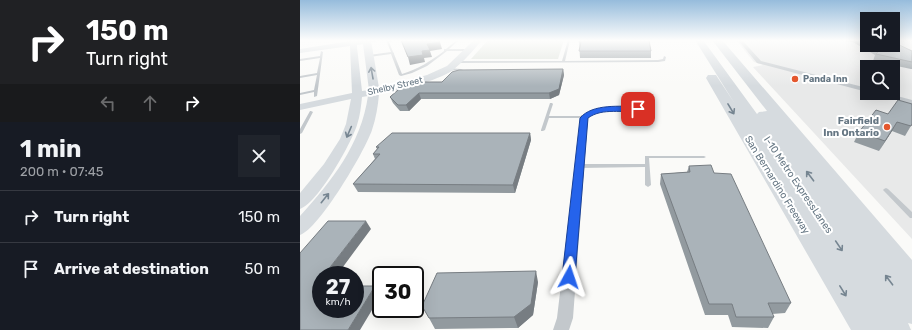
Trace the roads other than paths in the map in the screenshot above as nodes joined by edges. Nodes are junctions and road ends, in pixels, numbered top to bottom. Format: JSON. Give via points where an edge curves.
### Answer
{"nodes":[{"id":1,"x":355,"y":55,"type":"edge"},
{"id":2,"x":374,"y":55,"type":"edge"},
{"id":3,"x":394,"y":55,"type":"edge"},
{"id":4,"x":439,"y":55,"type":"edge"},
{"id":5,"x":463,"y":55,"type":"edge"},
{"id":6,"x":565,"y":55,"type":"edge"},
{"id":7,"x":698,"y":55,"type":"edge"},
{"id":8,"x":709,"y":55,"type":"edge"},
{"id":9,"x":719,"y":55,"type":"edge"},
{"id":10,"x":732,"y":55,"type":"edge"},
{"id":11,"x":753,"y":55,"type":"edge"},
{"id":12,"x":369,"y":56,"type":"joint"},
{"id":13,"x":321,"y":57,"type":"joint"},
{"id":14,"x":665,"y":57,"type":"dead end"},
{"id":15,"x":300,"y":60,"type":"edge"},
{"id":16,"x":563,"y":62,"type":"junction"},
{"id":17,"x":455,"y":67,"type":"junction"},
{"id":18,"x":318,"y":74,"type":"junction"},
{"id":19,"x":300,"y":77,"type":"edge"},
{"id":20,"x":860,"y":88,"type":"edge"},
{"id":21,"x":316,"y":91,"type":"junction"},
{"id":22,"x":374,"y":91,"type":"junction"},
{"id":23,"x":300,"y":94,"type":"edge"},
{"id":24,"x":357,"y":94,"type":"junction"},
{"id":25,"x":315,"y":96,"type":"dead end"},
{"id":26,"x":900,"y":99,"type":"edge"},
{"id":27,"x":912,"y":102,"type":"edge"},
{"id":28,"x":551,"y":104,"type":"dead end"},
{"id":29,"x":300,"y":107,"type":"edge"},
{"id":30,"x":638,"y":109,"type":"dead end"},
{"id":31,"x":311,"y":112,"type":"dead end"},
{"id":32,"x":547,"y":117,"type":"junction"},
{"id":33,"x":584,"y":118,"type":"junction"},
{"id":34,"x":305,"y":125,"type":"junction"},
{"id":35,"x":300,"y":126,"type":"edge"},
{"id":36,"x":543,"y":130,"type":"dead end"},
{"id":37,"x":300,"y":133,"type":"edge"},
{"id":38,"x":704,"y":157,"type":"dead end"},
{"id":39,"x":647,"y":165,"type":"junction"},
{"id":40,"x":579,"y":166,"type":"junction"},
{"id":41,"x":648,"y":186,"type":"dead end"},
{"id":42,"x":886,"y":190,"type":"dead end"},
{"id":43,"x":300,"y":203,"type":"edge"},
{"id":44,"x":912,"y":216,"type":"edge"},
{"id":45,"x":300,"y":228,"type":"edge"},
{"id":46,"x":912,"y":279,"type":"edge"},
{"id":47,"x":912,"y":311,"type":"edge"},
{"id":48,"x":561,"y":330,"type":"edge"},
{"id":49,"x":867,"y":330,"type":"edge"},
{"id":50,"x":896,"y":330,"type":"edge"}],
"edges":[{"from":1,"to":24,"type":"main road"},
{"from":2,"to":12,"type":"lane"},
{"from":3,"to":4,"type":"lane","via":[[401,75],[429,65]]},
{"from":5,"to":17,"type":"main road","name":"Shelby Street"},
{"from":6,"to":16,"type":"lane"},
{"from":7,"to":49,"type":"highway","name":"San Bernardino Freeway","one_way":true},
{"from":8,"to":50,"type":"highway","name":"I-10 Metro ExpressLanes","one_way":true},
{"from":47,"to":9,"type":"highway","name":"I-10 Metro ExpressLanes","one_way":true},
{"from":10,"to":46,"type":"highway"},
{"from":11,"to":20,"type":"street","via":[[759,62]]},
{"from":22,"to":12,"type":"main road","one_way":true},
{"from":13,"to":15,"type":"lane"},
{"from":13,"to":18,"type":"lane"},
{"from":14,"to":16,"type":"lane","via":[[664,60],[658,61]]},
{"from":16,"to":17,"type":"lane"},
{"from":17,"to":22,"type":"main road","name":"Shelby Street","via":[[418,81]]},
{"from":18,"to":19,"type":"lane"},
{"from":18,"to":21,"type":"lane"},
{"from":21,"to":23,"type":"lane"},
{"from":21,"to":25,"type":"lane"},
{"from":22,"to":24,"type":"main road","name":"Shelby Street"},
{"from":45,"to":22,"type":"main road","one_way":true,"via":[[336,185],[353,158],[370,123]]},
{"from":24,"to":29,"type":"main road","name":"Shelby Street"},
{"from":24,"to":43,"type":"main road","one_way":true,"via":[[356,113],[348,136],[314,187]]},
{"from":26,"to":27,"type":"street"},
{"from":28,"to":32,"type":"lane"},
{"from":30,"to":33,"type":"lane","via":[[607,109],[590,113]]},
{"from":31,"to":34,"type":"lane"},
{"from":32,"to":33,"type":"lane"},
{"from":32,"to":36,"type":"lane"},
{"from":33,"to":40,"type":"street"},
{"from":34,"to":35,"type":"lane"},
{"from":34,"to":37,"type":"lane"},
{"from":38,"to":39,"type":"lane","via":[[647,157]]},
{"from":39,"to":40,"type":"lane"},
{"from":39,"to":41,"type":"lane"},
{"from":40,"to":48,"type":"street","via":[[565,318]]},
{"from":42,"to":44,"type":"lane"}]}
